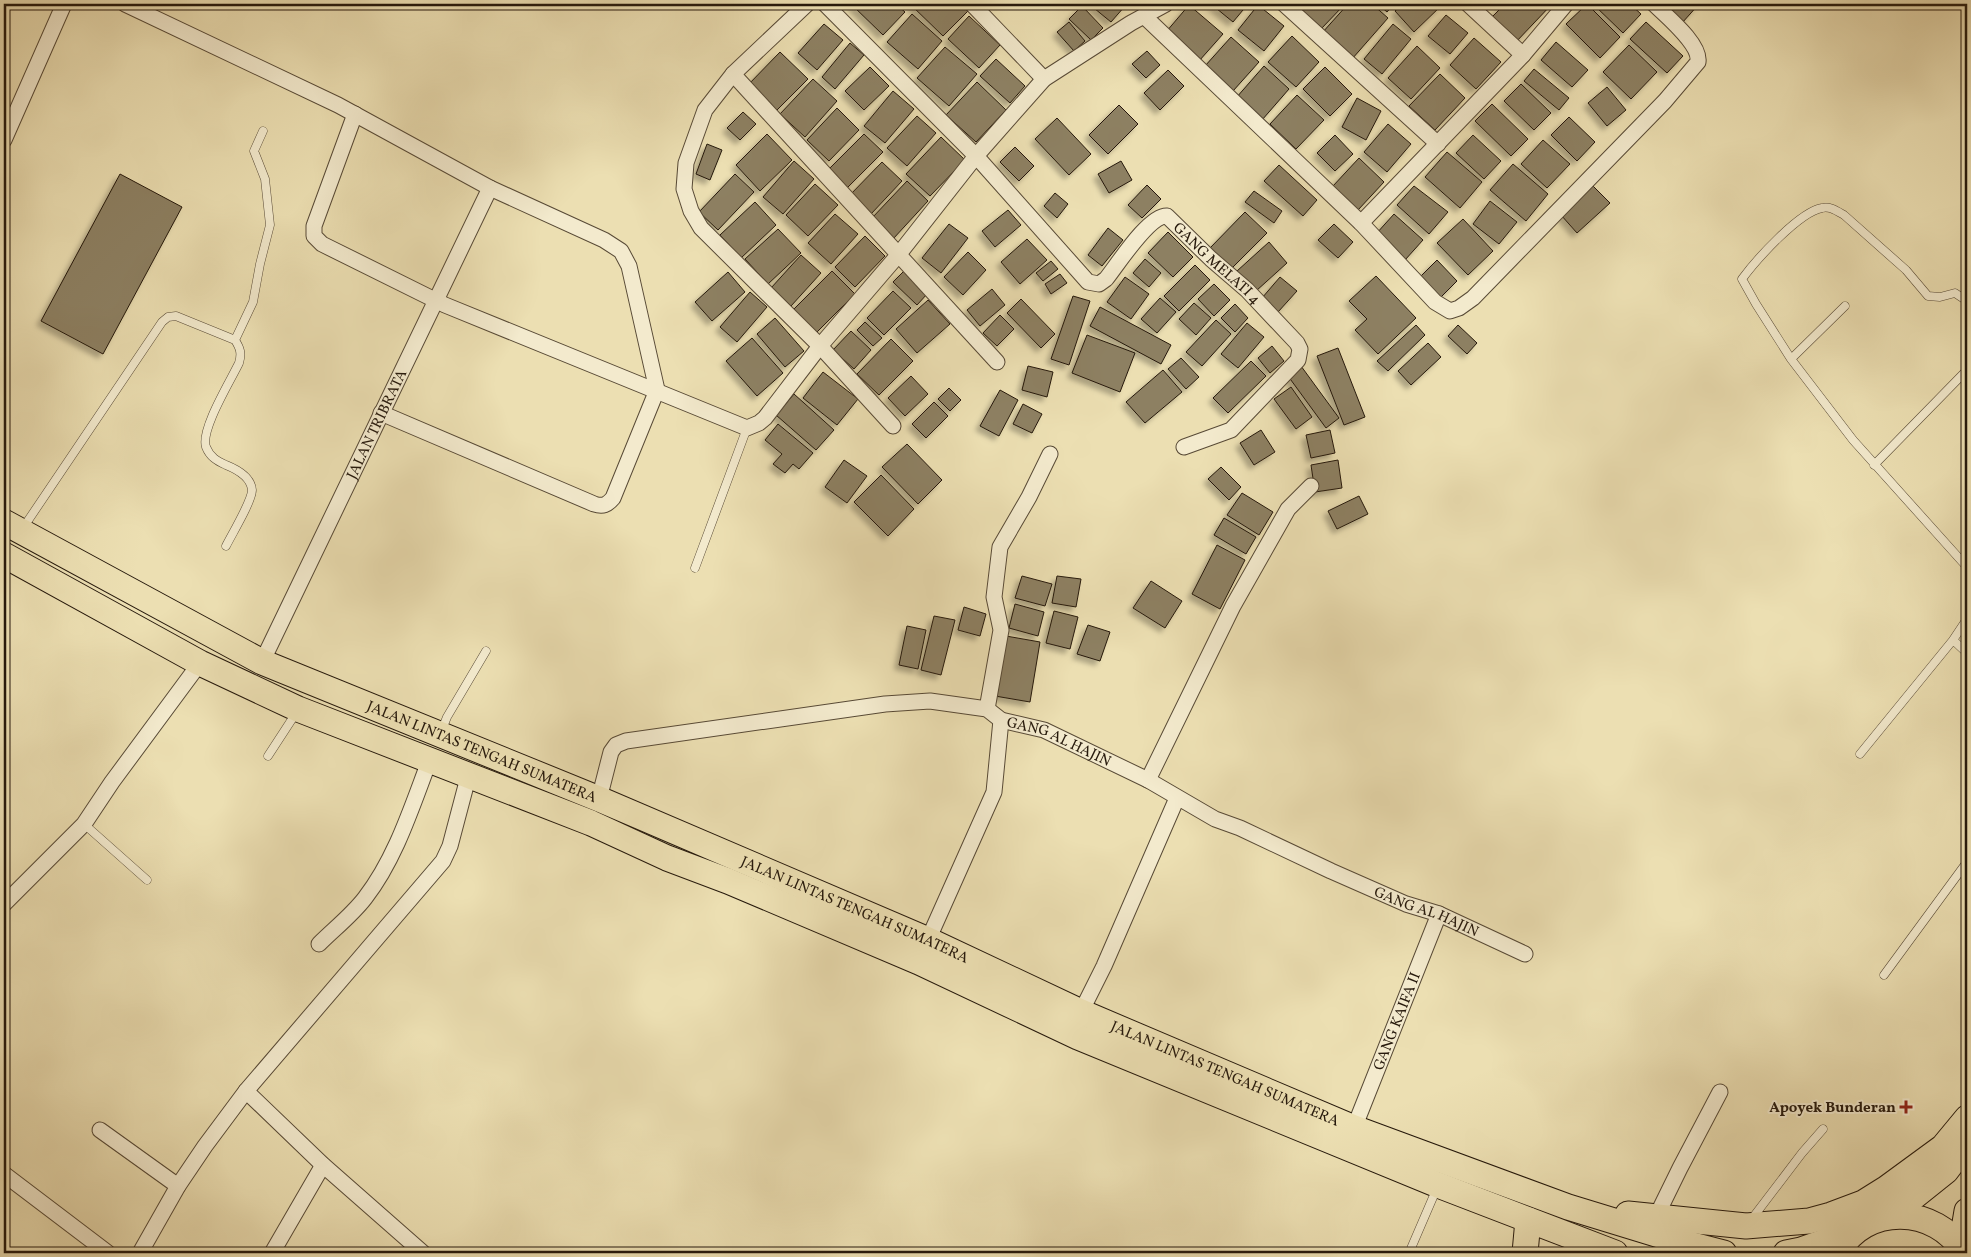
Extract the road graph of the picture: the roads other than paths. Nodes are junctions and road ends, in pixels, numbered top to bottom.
1 (64, 4) edge
2 (124, 4) edge
3 (808, 4) edge
4 (825, 4) edge
5 (972, 4) edge
6 (1166, 4) edge
7 (1284, 4) edge
8 (1468, 4) edge
9 (1566, 4) edge
10 (1654, 4) edge
11 (1144, 16) junction
12 (1523, 55) junction
13 (733, 74) junction
14 (1044, 79) junction
15 (355, 114) junction
16 (263, 131) dead end
17 (4, 140) edge
18 (1438, 144) junction
19 (976, 156) junction
20 (490, 188) junction
21 (1361, 223) junction
22 (899, 254) junction
23 (435, 300) junction
24 (1967, 301) edge
25 (1845, 306) dead end
26 (234, 340) junction
27 (820, 346) junction
28 (1791, 359) junction
29 (997, 362) dead end
30 (1967, 370) edge
31 (657, 390) junction
32 (381, 413) junction
33 (893, 426) dead end
34 (746, 428) junction
35 (1184, 447) dead end
36 (1050, 454) dead end
37 (1874, 465) junction
38 (1311, 486) dead end
39 (12, 527) edge
40 (226, 546) dead end
41 (4, 555) edge
42 (1967, 567) edge
43 (695, 568) dead end
44 (1967, 619) edge
45 (1953, 640) junction
46 (486, 651) dead end
47 (1967, 653) edge
48 (262, 662) junction
49 (200, 663) junction
50 (298, 709) junction
51 (987, 709) junction
52 (1001, 720) junction
53 (440, 736) junction
54 (1860, 754) dead end
55 (268, 756) dead end
56 (430, 759) junction
57 (469, 774) junction
58 (1148, 780) junction
59 (1177, 798) junction
60 (599, 799) junction
61 (84, 824) junction
62 (1967, 862) edge
63 (732, 870) junction
64 (146, 880) dead end
65 (4, 904) edge
66 (1439, 914) junction
67 (928, 940) junction
68 (319, 944) dead end
69 (1525, 954) dead end
70 (1884, 975) dead end
71 (1081, 1012) junction
72 (246, 1091) junction
73 (1720, 1092) dead end
74 (1967, 1118) edge
75 (1354, 1128) junction
76 (100, 1130) dead end
77 (1823, 1130) dead end
78 (1967, 1143) edge
79 (323, 1165) junction
80 (4, 1174) edge
81 (1438, 1185) junction
82 (178, 1186) junction
83 (1568, 1207) junction
84 (1967, 1211) edge
85 (1656, 1217) junction
86 (1528, 1220) junction
87 (1866, 1225) junction
88 (1746, 1226) junction
89 (407, 1248) edge
90 (108, 1253) edge
91 (140, 1253) edge
92 (272, 1253) edge
93 (423, 1253) edge
94 (1409, 1253) edge
95 (1525, 1253) edge
96 (1615, 1253) edge
97 (1724, 1253) edge
98 (1786, 1253) edge
99 (1838, 1253) edge
100 (1966, 1253) edge

1 - 17 street
2 - 15 street
3 - 13 street
4 - 19 street
5 - 14 street
6 - 11 street
7 - 18 street
8 - 12 street
9 - 12 street
10 - 21 street
11 - 14 street
11 - 21 street
12 - 18 street
13 - 22 street
13 - 27 street
14 - 19 street
15 - 20 street
15 - 23 street
16 - 26 lane
18 - 21 street
19 - 22 street
19 - 35 street, GANG MELATI 4
20 - 23 street, JALAN TRIBRATA
20 - 31 street
22 - 27 street
22 - 29 street
23 - 31 street
23 - 32 street, JALAN TRIBRATA
24 - 28 lane
25 - 28 lane
26 - 39 lane
26 - 40 lane
27 - 33 street
27 - 34 street
28 - 37 lane
30 - 37 lane
31 - 32 street
31 - 34 street
32 - 48 street, JALAN TRIBRATA
34 - 43 lane
36 - 51 street
37 - 42 lane
38 - 58 street
39 - 48 highway, JALAN LINTAS TENGAH SUMATERA
41 - 49 highway, JALAN LINTAS TENGAH SUMATERA
44 - 45 lane
45 - 47 lane
45 - 54 lane
46 - 53 lane
48 - 53 highway, JALAN LINTAS TENGAH SUMATERA
49 - 50 highway, JALAN LINTAS TENGAH SUMATERA
49 - 61 street
50 - 55 lane
50 - 56 highway, JALAN LINTAS TENGAH SUMATERA
51 - 52 street, GANG AL HAJIN
51 - 60 street
52 - 58 street, GANG AL HAJIN
52 - 67 street
53 - 60 highway, JALAN LINTAS TENGAH SUMATERA
56 - 57 highway, JALAN LINTAS TENGAH SUMATERA
56 - 68 street
57 - 63 highway, JALAN LINTAS TENGAH SUMATERA
57 - 72 street
58 - 59 street, GANG AL HAJIN
59 - 66 street, GANG AL HAJIN
59 - 71 street
60 - 63 highway, JALAN LINTAS TENGAH SUMATERA
61 - 64 lane
61 - 65 street
62 - 70 lane
63 - 67 highway, JALAN LINTAS TENGAH SUMATERA
63 - 81 highway, JALAN LINTAS TENGAH SUMATERA
66 - 69 street, GANG AL HAJIN
66 - 75 street, GANG KAIFA II
67 - 71 highway, JALAN LINTAS TENGAH SUMATERA
71 - 75 highway, JALAN LINTAS TENGAH SUMATERA
72 - 79 street
72 - 82 street
73 - 85 street
74 - 88 highway
75 - 83 highway, JALAN LINTAS TENGAH SUMATERA
76 - 82 street
77 - 88 lane
78 - 87 highway
79 - 89 street
79 - 92 street
80 - 90 street
81 - 86 highway, JALAN LINTAS TENGAH SUMATERA
81 - 94 lane
82 - 91 street
83 - 85 highway
83 - 97 highway, JALAN LINTAS TENGAH SUMATERA
84 - 100 highway
85 - 88 highway
86 - 95 highway
86 - 96 highway, JALAN LINTAS TENGAH SUMATERA
87 - 98 highway
87 - 99 highway
87 - 100 highway
89 - 93 street

